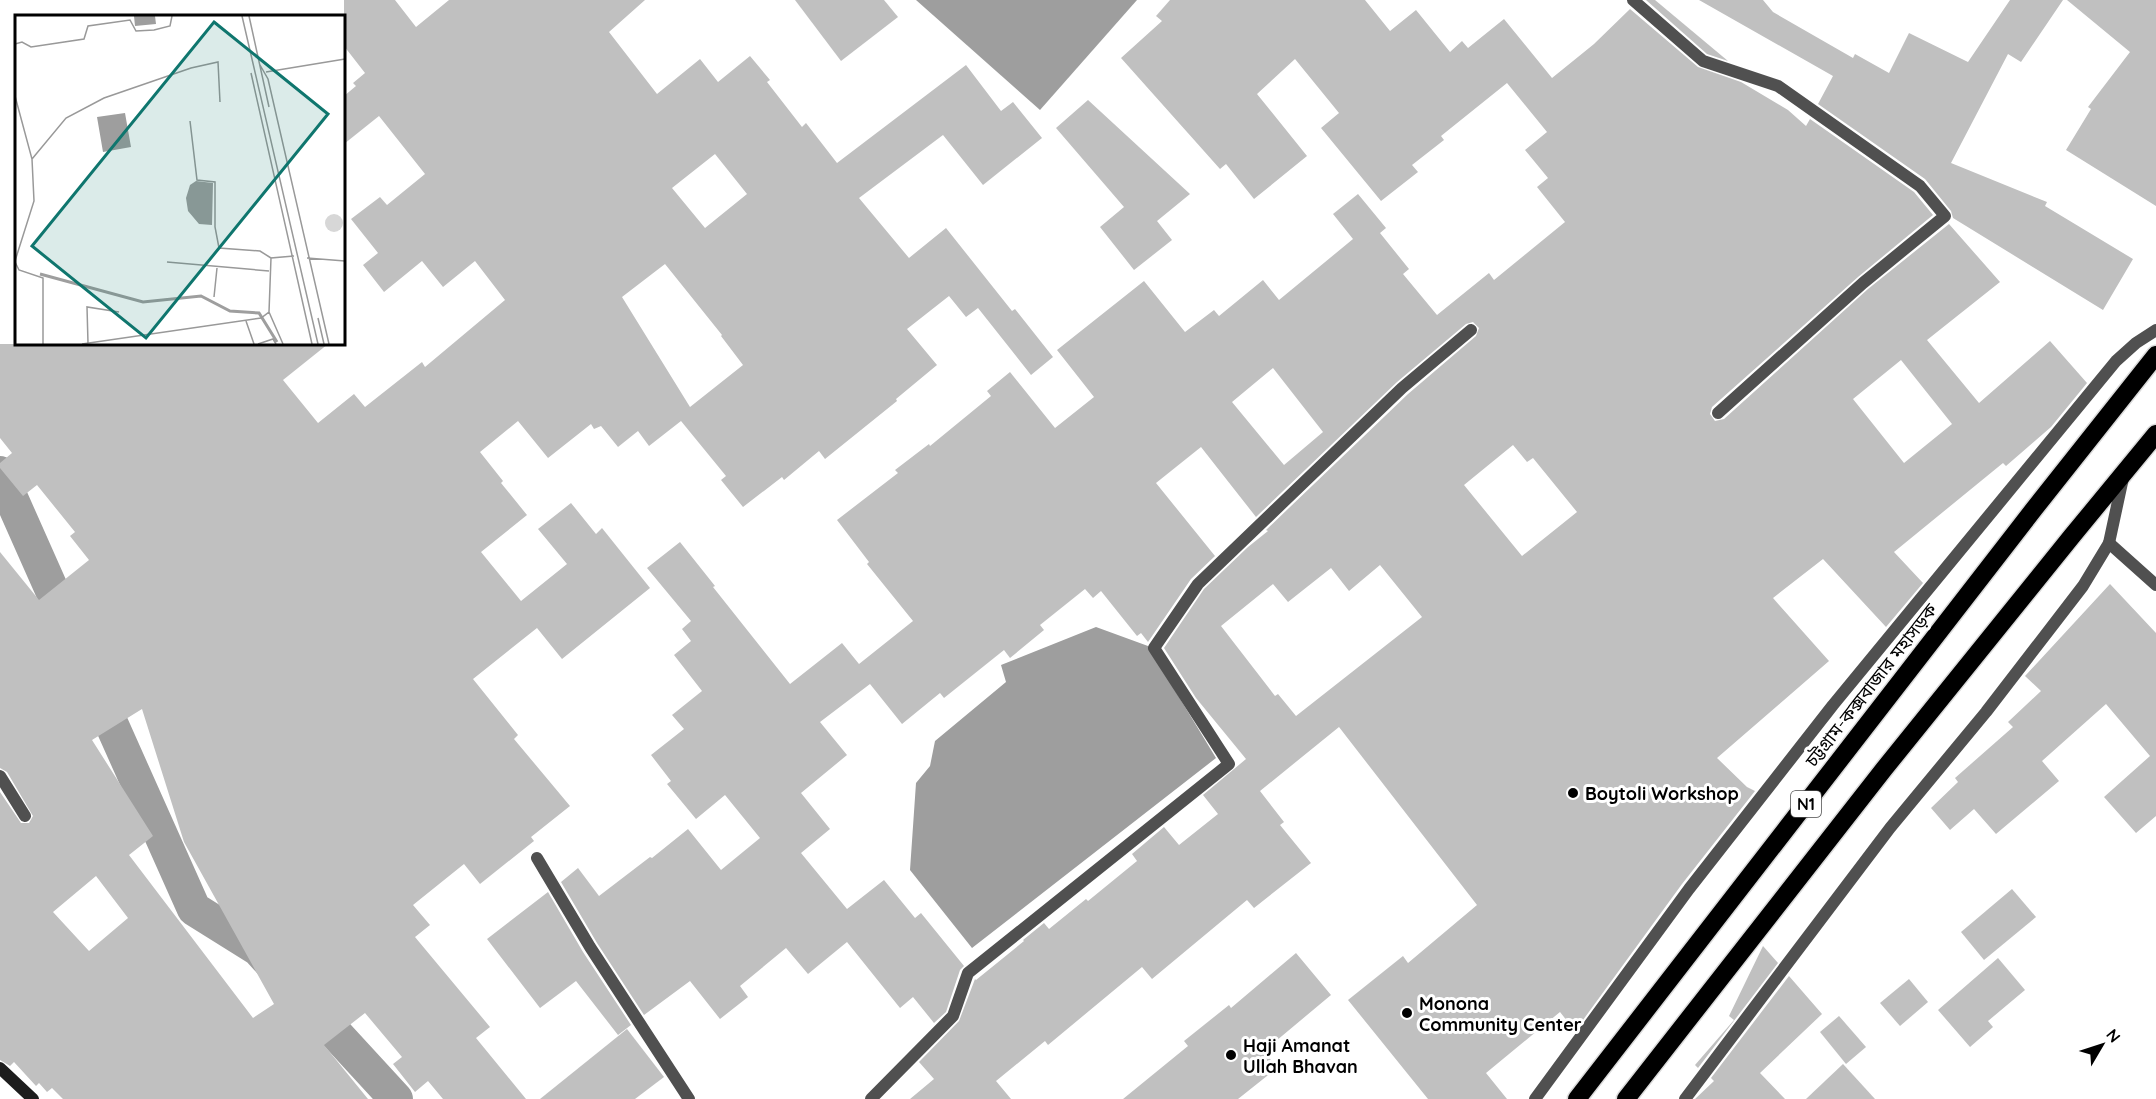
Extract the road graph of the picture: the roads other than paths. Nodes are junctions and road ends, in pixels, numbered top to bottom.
1 (1633, 0) edge
2 (1471, 330) dead end
3 (2156, 330) edge
4 (2156, 354) edge
5 (1718, 413) dead end
6 (2156, 434) edge
7 (2124, 473) junction
8 (2109, 543) junction
9 (2156, 585) edge
10 (0, 776) edge
11 (25, 816) dead end
12 (537, 858) dead end
13 (0, 1068) edge
14 (33, 1099) edge
15 (689, 1099) edge
16 (871, 1099) edge
17 (1535, 1099) edge
18 (1576, 1099) edge
19 (1626, 1099) edge
20 (1685, 1099) edge

1 - 5 street
2 - 16 street
3 - 17 street
4 - 18 highway, চট্টগ্রাম-কক্সবাজার মহাসড়ক / N1
6 - 7 highway, N1
7 - 8 street
7 - 19 highway, N1
8 - 9 street
8 - 20 street
10 - 11 street
12 - 15 street
13 - 14 street

